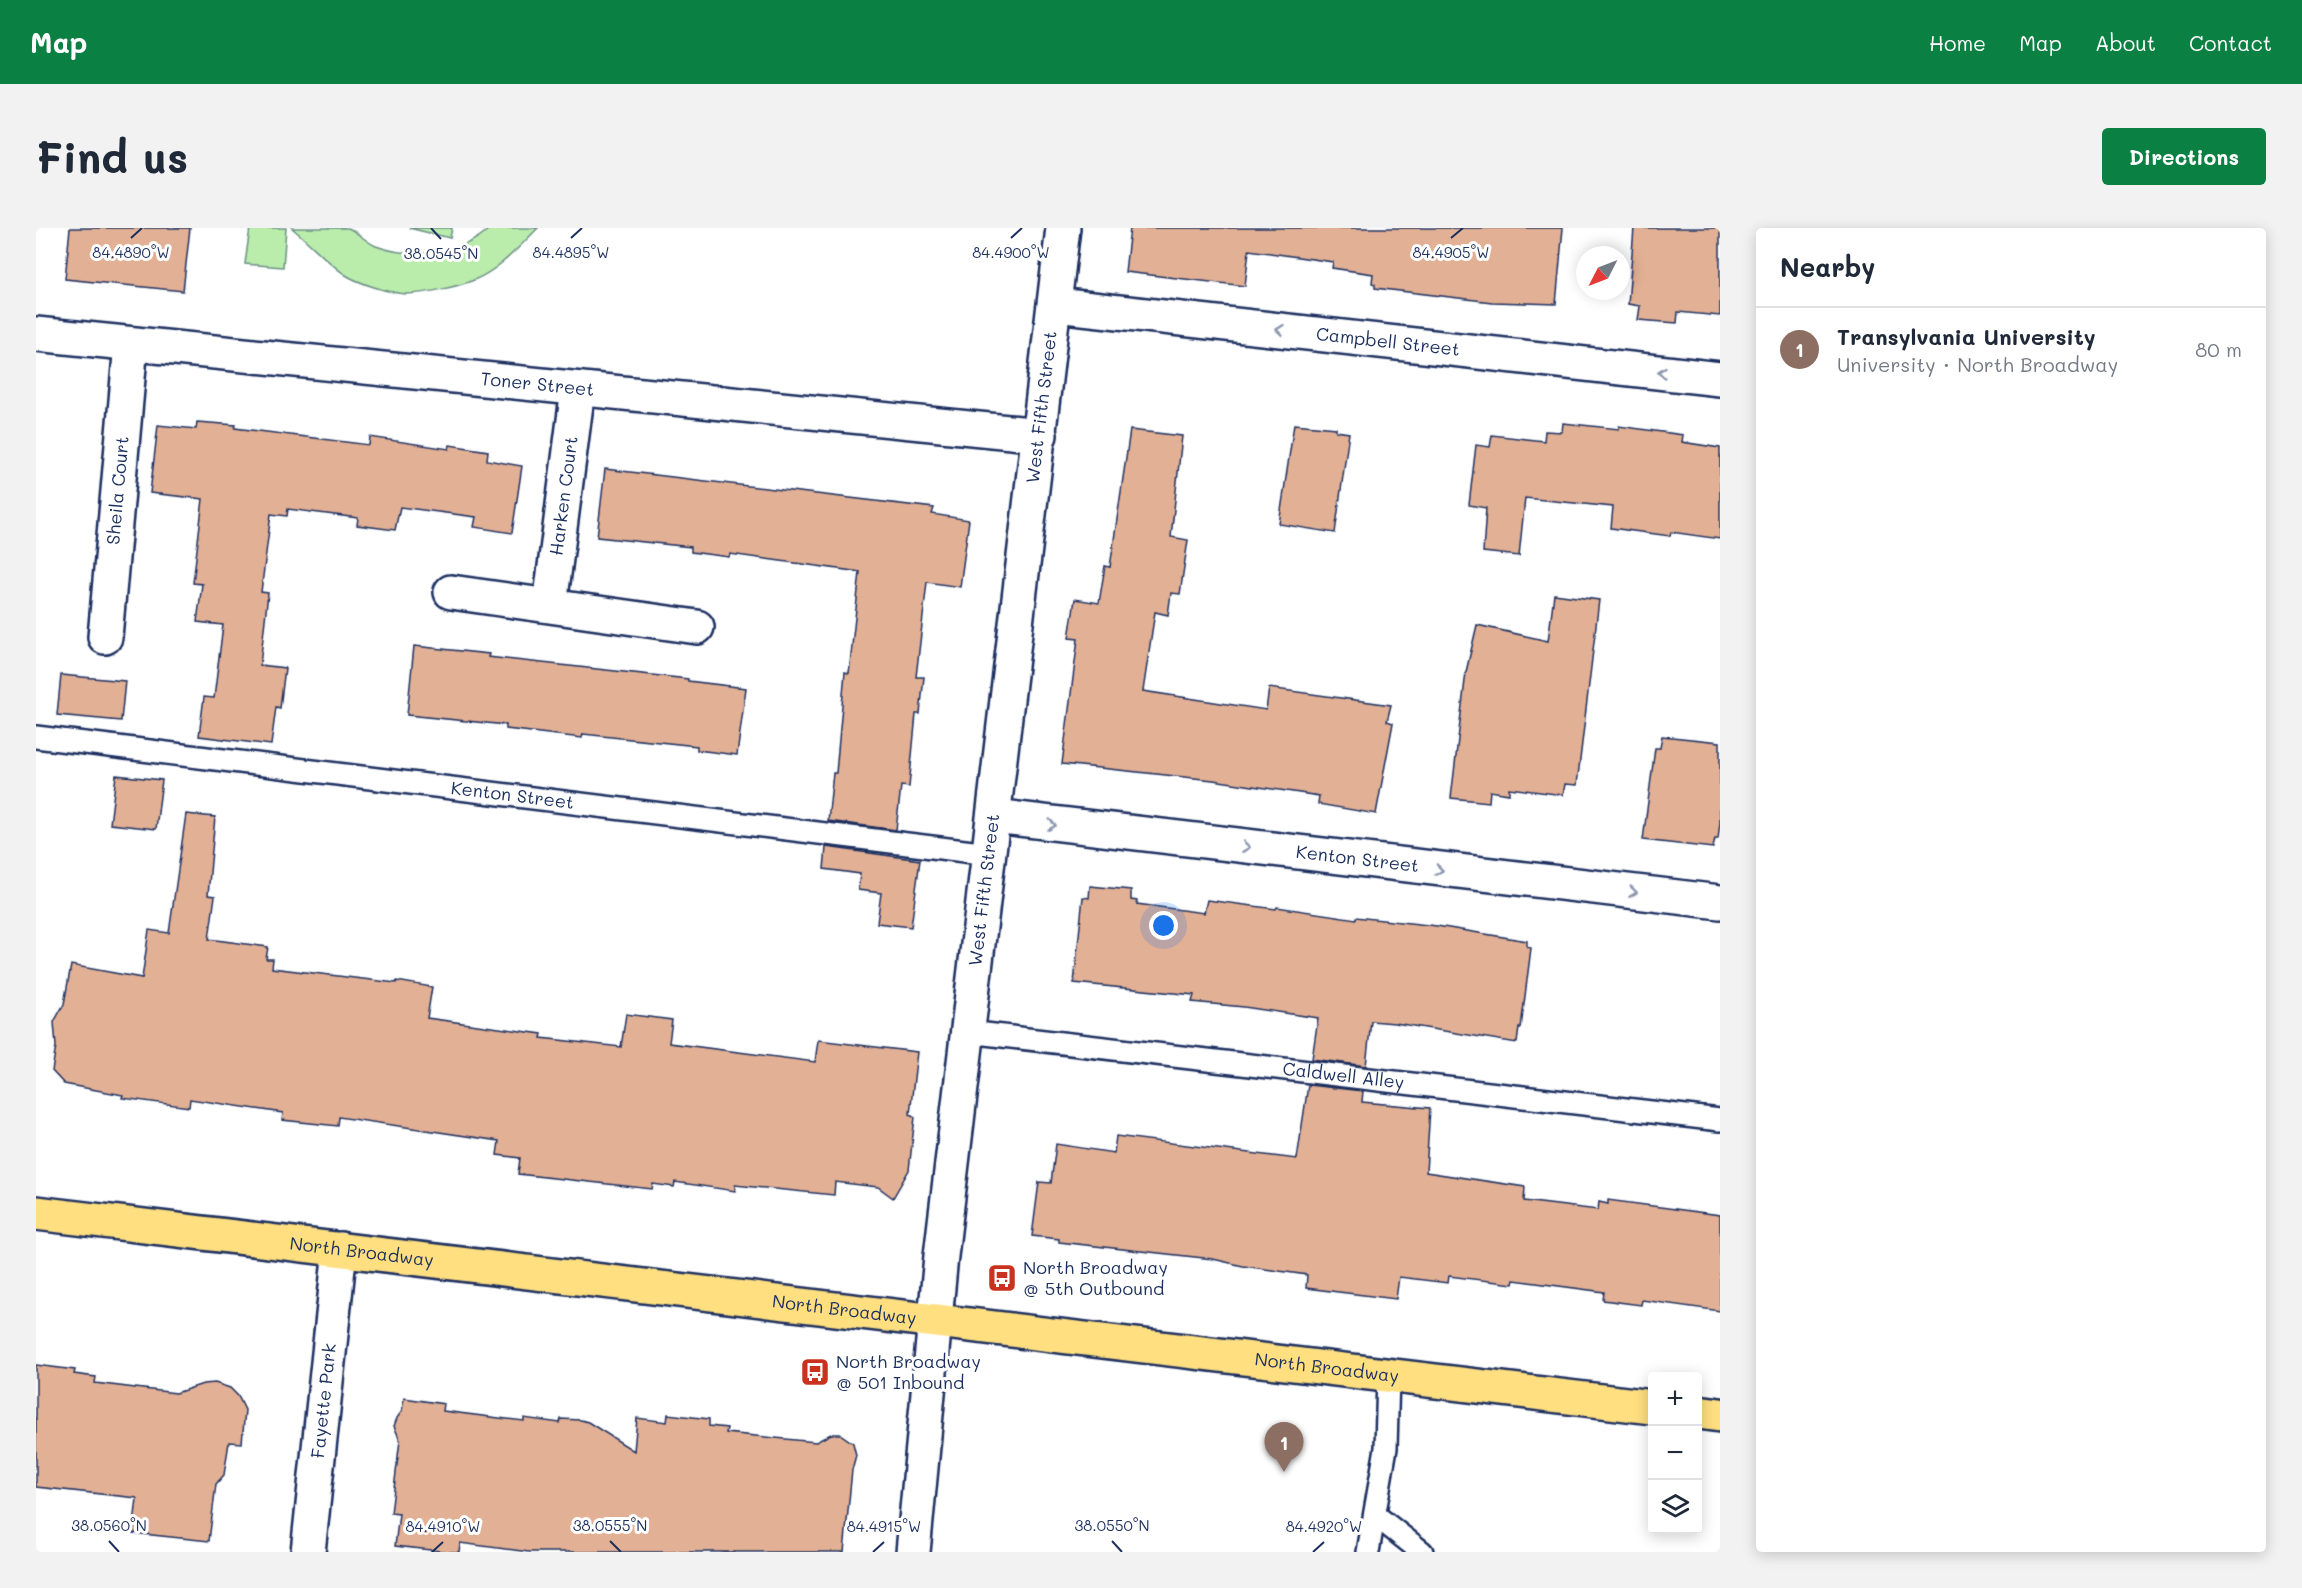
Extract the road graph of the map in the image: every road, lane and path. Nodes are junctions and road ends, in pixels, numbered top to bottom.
1 (1064, 228) edge
2 (1056, 305) junction
3 (36, 334) edge
4 (131, 344) junction
5 (1720, 379) edge
6 (578, 389) junction
7 (1040, 435) junction
8 (451, 592) dead end
9 (550, 605) junction
10 (697, 627) dead end
11 (105, 637) dead end
12 (36, 736) edge
13 (994, 816) junction
14 (989, 854) junction
15 (1720, 902) edge
16 (968, 1032) junction
17 (1720, 1120) edge
18 (36, 1213) edge
19 (340, 1249) junction
20 (934, 1320) junction
21 (1388, 1375) junction
22 (1648, 1406) edge
23 (1702, 1413) edge
24 (1720, 1415) edge
25 (1375, 1515) junction
26 (308, 1552) edge
27 (913, 1552) edge
28 (1368, 1552) edge
29 (1422, 1552) edge

1 - 2 street, West Fifth Street
5 -> 2 street, Campbell Street
2 - 7 street, West Fifth Street
3 - 4 street, Toner Street
4 - 6 street, Toner Street
4 - 11 street, Sheila Court
6 - 7 street, Toner Street
6 - 9 street, Harken Court
7 - 13 street, West Fifth Street
8 - 9 street
9 - 10 street
12 - 14 lane, Kenton Street
13 - 14 street, West Fifth Street
13 -> 15 street, Kenton Street
14 - 16 street, West Fifth Street
16 - 17 lane, Caldwell Alley
16 - 20 street, West Fifth Street
18 - 19 main road, North Broadway
19 - 20 main road, North Broadway
19 - 26 street, Fayette Park
20 - 21 main road, North Broadway
20 - 27 street, West Fifth Street
21 - 22 main road, North Broadway
21 - 25 lane
23 - 24 main road
25 - 28 lane
25 - 29 lane

